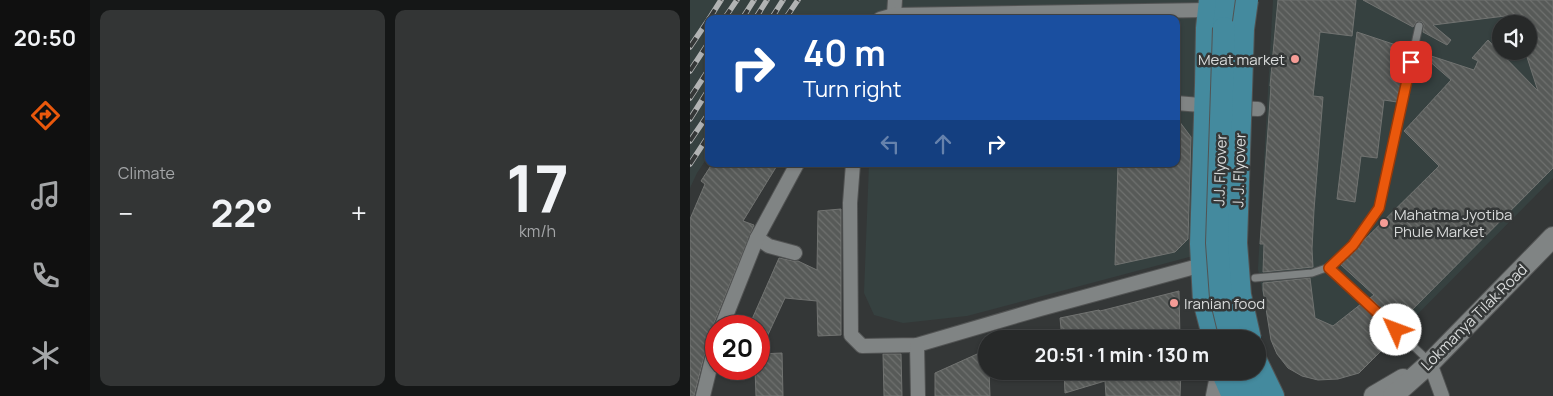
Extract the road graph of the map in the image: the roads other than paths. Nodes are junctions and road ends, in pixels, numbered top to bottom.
1 (895, 0) edge
2 (1246, 0) edge
3 (1215, 3) edge
4 (894, 15) joint
5 (1419, 26) dead end
6 (1180, 103) edge
7 (1205, 106) junction
8 (1258, 110) dead end
9 (795, 167) edge
10 (853, 167) edge
11 (1553, 237) edge
12 (757, 238) junction
13 (794, 253) dead end
14 (1202, 265) junction
15 (1329, 268) junction
16 (1255, 278) dead end
17 (726, 315) edge
18 (1212, 330) edge
19 (1229, 330) edge
20 (1248, 330) edge
21 (917, 345) junction
22 (1430, 363) junction
23 (706, 380) edge
24 (1220, 380) edge
25 (1226, 380) edge
26 (1231, 380) edge
27 (1244, 380) edge
28 (1265, 380) edge
29 (702, 396) edge
30 (918, 396) edge
31 (1216, 396) edge
32 (1233, 396) edge
33 (1246, 396) edge
34 (1252, 396) edge
35 (1272, 396) edge
36 (1374, 396) edge
37 (1393, 396) edge
38 (1442, 396) edge

1 - 4 street
2 - 20 main road, J. J. Flyover, bridge
3 - 4 street
3 - 7 main road
3 - 19 main road, J.J. Flyover, bridge
5 - 15 lane
6 - 7 street
7 - 8 street
7 - 14 main road
9 - 12 street
10 - 21 street
11 - 22 main road, Lokmanya Tilak Road
12 - 13 street
12 - 17 street
14 - 18 main road
14 - 21 street
15 - 16 lane
15 - 22 lane
21 - 30 street
22 - 36 main road
22 - 37 main road, Lokmanya Tilak Road
22 - 38 street
23 - 29 street
24 - 31 main road
25 - 32 main road
26 - 33 main road
27 - 34 main road
28 - 35 main road

